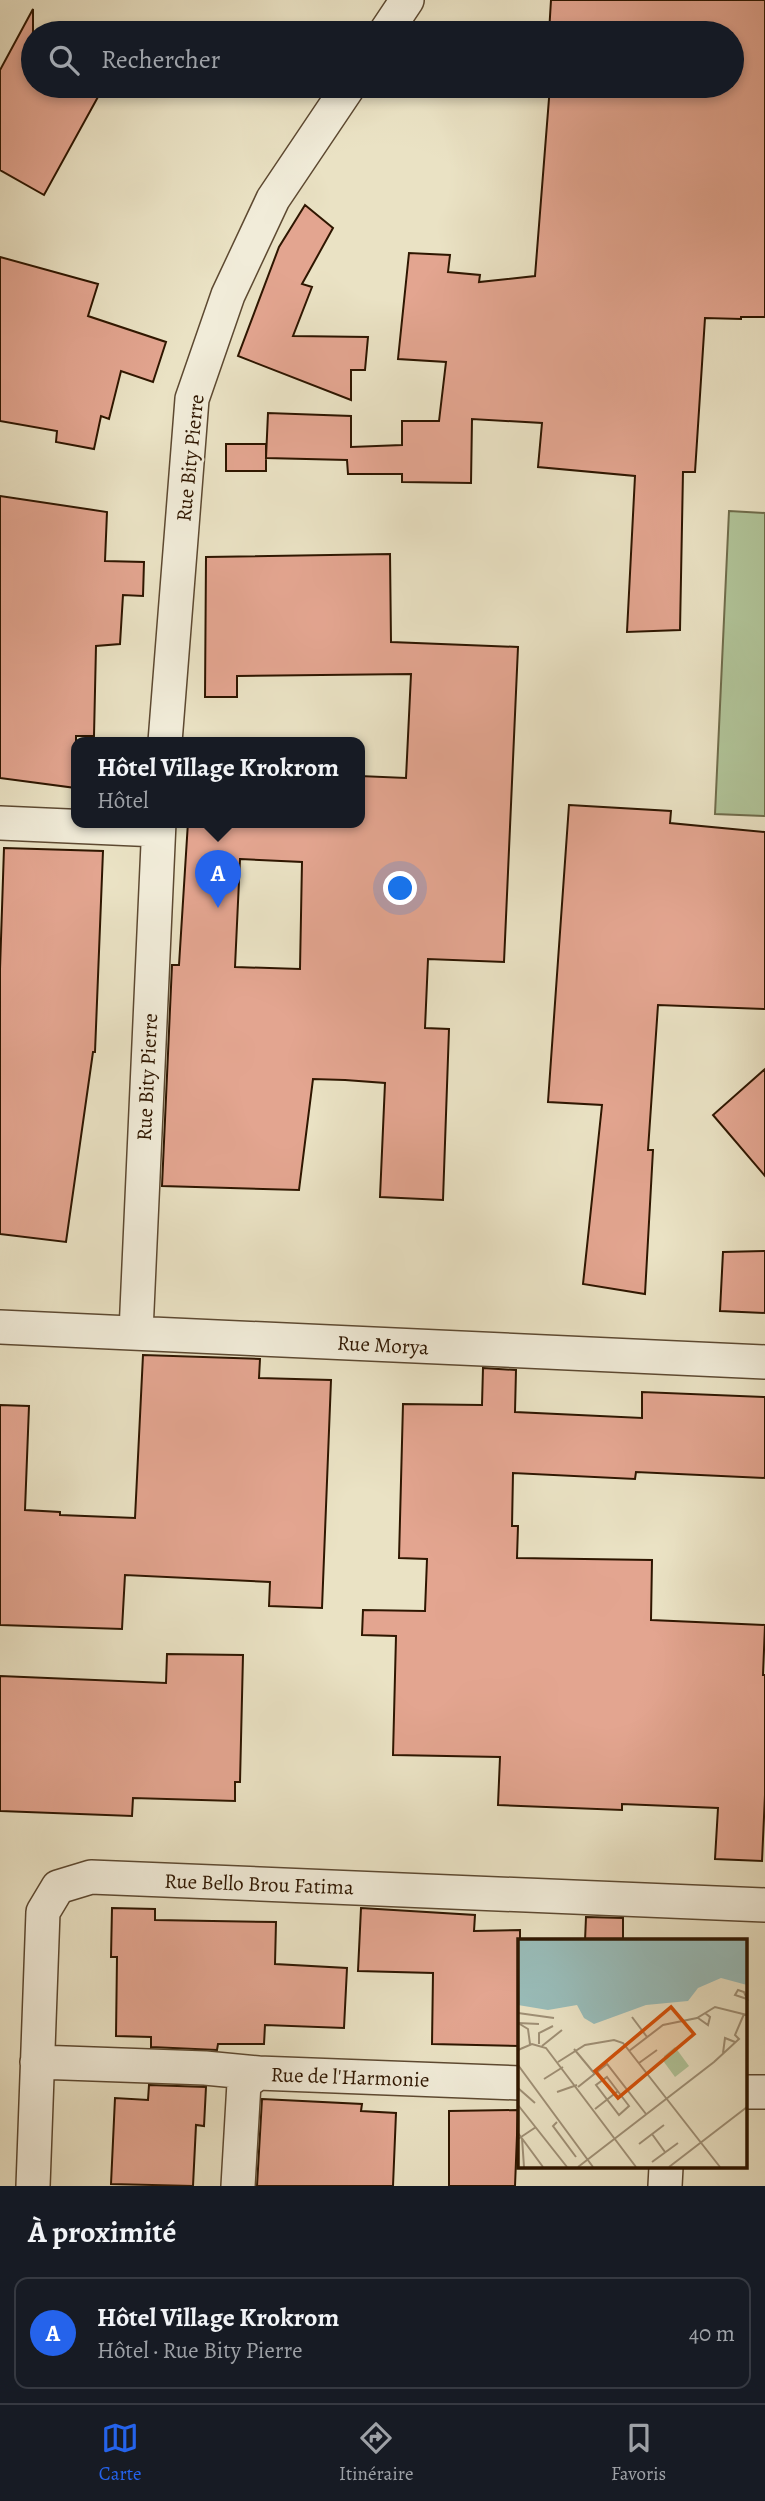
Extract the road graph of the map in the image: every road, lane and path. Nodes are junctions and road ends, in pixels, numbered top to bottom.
1 (407, 0) edge
2 (393, 21) edge
3 (341, 98) edge
4 (165, 737) edge
5 (0, 823) edge
6 (71, 824) edge
7 (159, 828) edge
8 (0, 1327) edge
9 (136, 1332) junction
10 (765, 1362) edge
11 (765, 1905) edge
12 (37, 2062) junction
13 (258, 2073) junction
14 (518, 2083) edge
15 (666, 2168) edge
16 (33, 2186) edge
17 (238, 2186) edge
18 (665, 2186) edge

1 - 2 street
3 - 4 street, Rue Bity Pierre
5 - 6 street
7 - 9 street, Rue Bity Pierre
8 - 9 street, Rue Morya
9 - 10 street, Rue Morya
11 - 12 street, Rue Bello Brou Fatima
12 - 13 street
12 - 16 street, Rue Bello Brou Fatima
13 - 14 street, Rue de l'Harmonie
13 - 17 street, Rue de l'Harmonie
15 - 18 street

